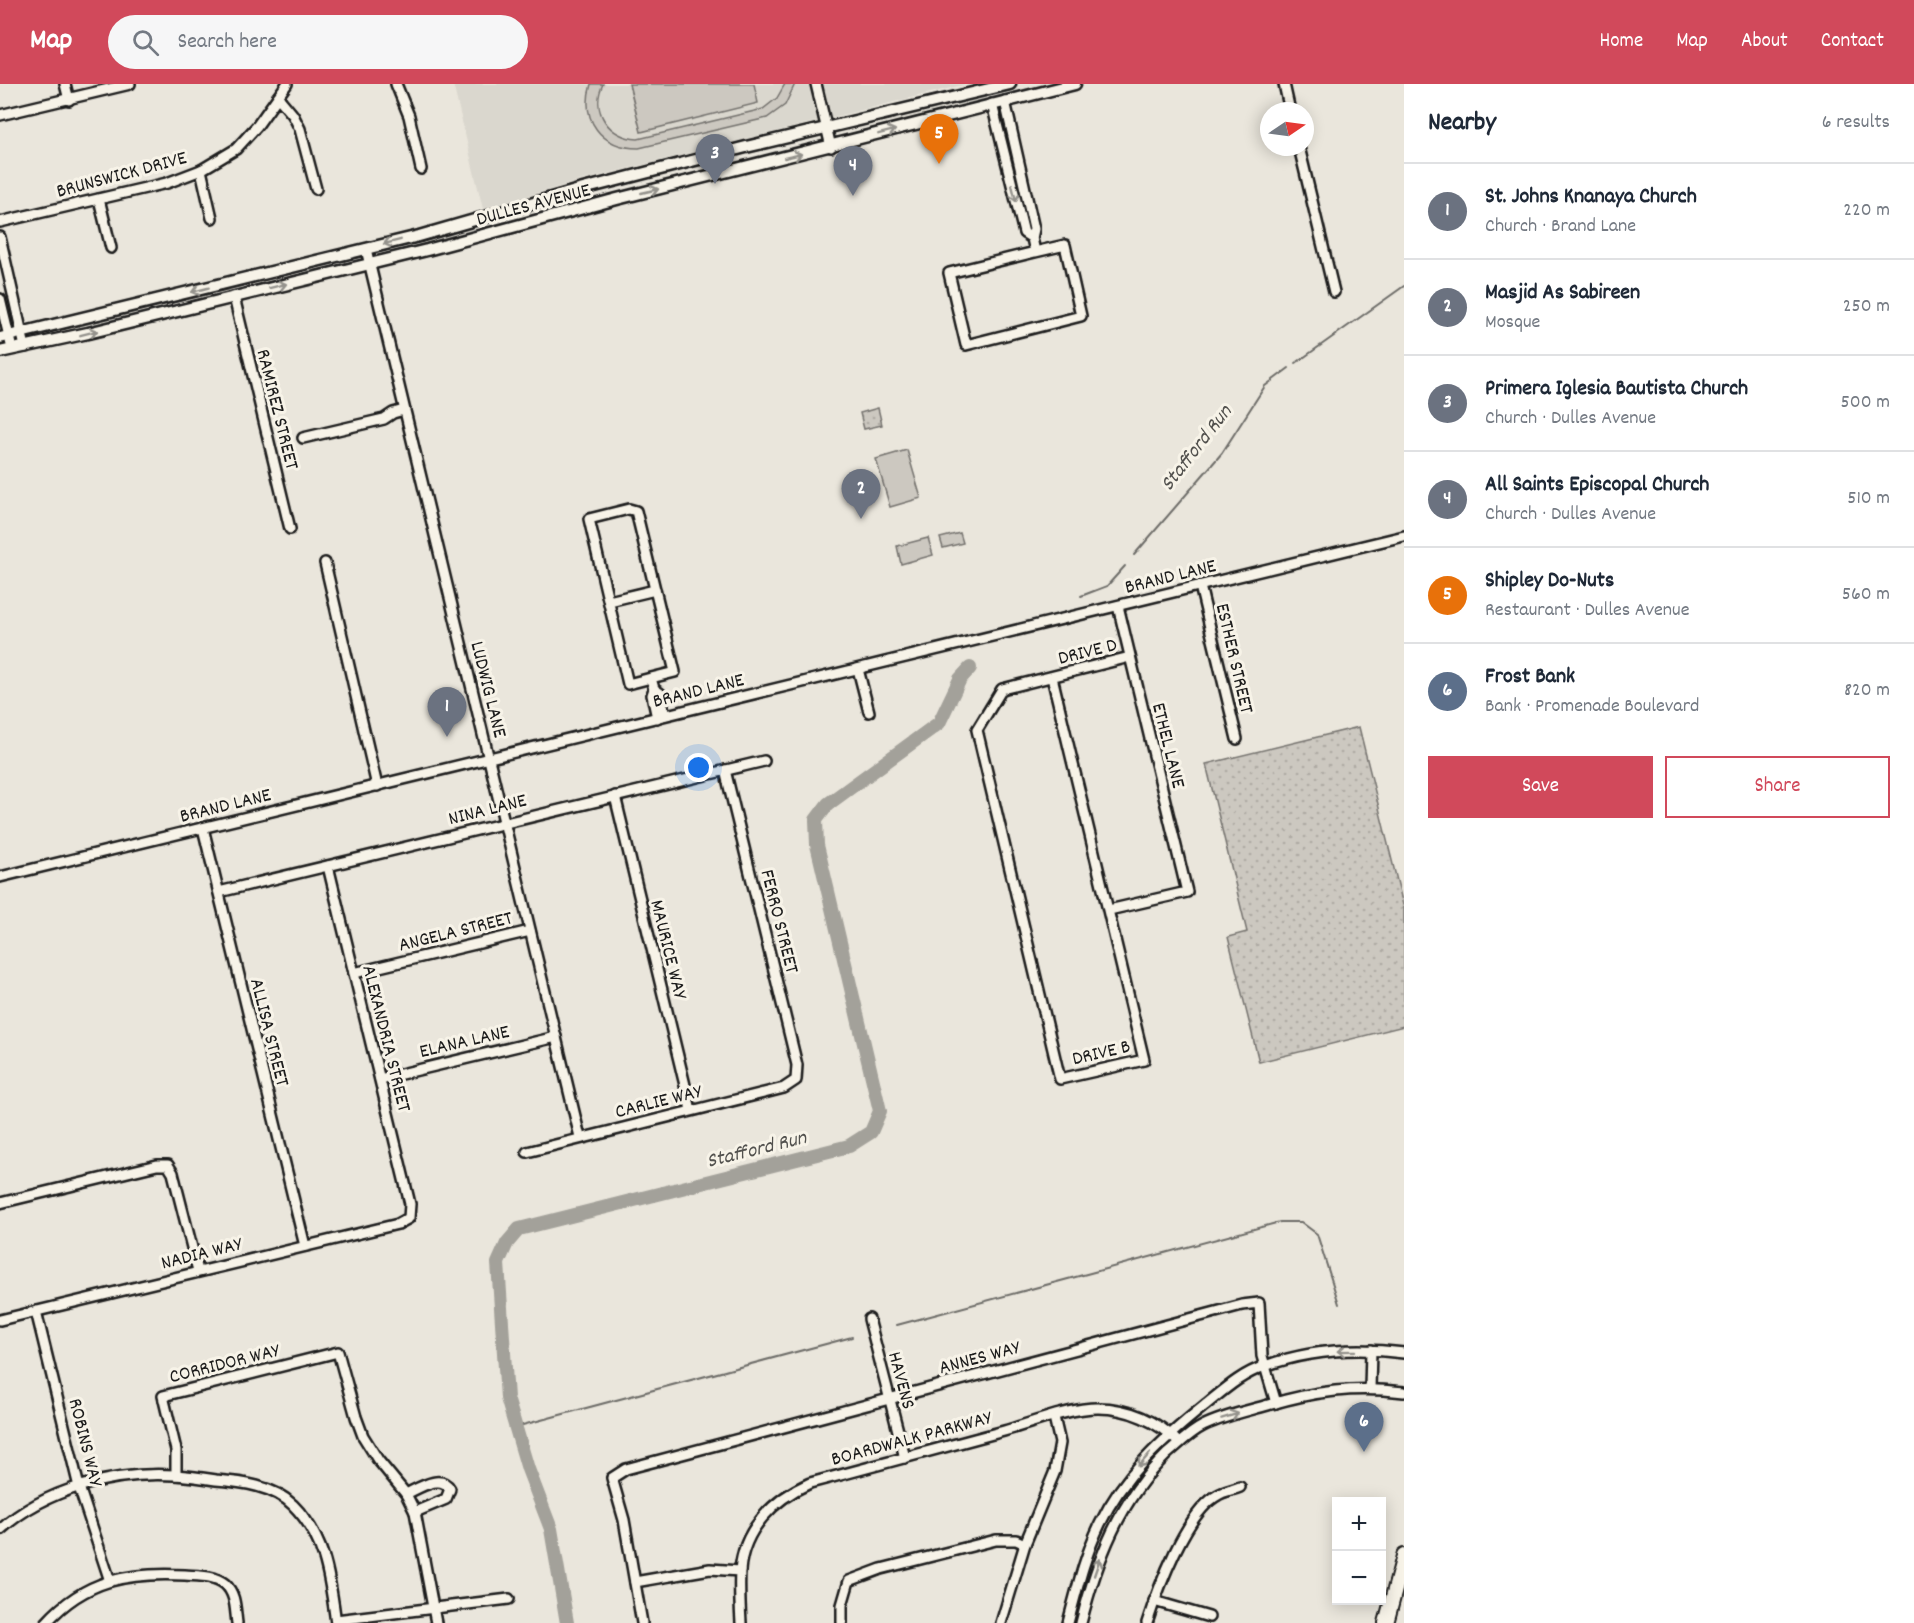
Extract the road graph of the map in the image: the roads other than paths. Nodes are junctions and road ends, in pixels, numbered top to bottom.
1 (65, 84) edge
2 (130, 84) edge
3 (287, 84) edge
4 (396, 84) edge
5 (816, 84) edge
6 (1010, 84) edge
7 (1075, 84) edge
8 (1284, 84) edge
9 (278, 98) junction
10 (69, 100) junction
11 (1005, 101) junction
12 (1288, 102) edge
13 (992, 104) junction
14 (0, 115) edge
15 (826, 128) junction
16 (831, 147) junction
17 (1301, 156) edge
18 (421, 169) dead end
19 (201, 170) junction
20 (316, 189) dead end
21 (99, 199) junction
22 (212, 218) dead end
23 (0, 222) edge
24 (0, 237) edge
25 (1032, 238) junction
26 (111, 248) dead end
27 (366, 249) junction
28 (1035, 252) junction
29 (369, 263) junction
30 (1334, 292) dead end
31 (234, 297) junction
32 (172, 298) junction
33 (0, 299) edge
34 (175, 311) junction
35 (22, 333) junction
36 (4, 337) edge
37 (25, 347) junction
38 (12, 349) junction
39 (0, 352) edge
40 (404, 410) junction
41 (303, 438) dead end
42 (290, 530) dead end
43 (1404, 536) edge
44 (326, 562) dead end
45 (1200, 586) junction
46 (655, 590) junction
47 (609, 601) junction
48 (1118, 606) junction
49 (1130, 657) junction
50 (858, 669) junction
51 (1052, 677) junction
52 (651, 678) junction
53 (869, 712) dead end
54 (661, 717) junction
55 (1237, 739) dead end
56 (489, 758) junction
57 (764, 761) dead end
58 (725, 770) junction
59 (377, 786) junction
60 (615, 796) junction
61 (504, 823) junction
62 (203, 828) junction
63 (328, 866) junction
64 (0, 877) edge
65 (219, 892) junction
66 (1109, 910) junction
67 (530, 931) junction
68 (354, 973) junction
69 (556, 1037) junction
70 (380, 1079) junction
71 (796, 1080) joint
72 (691, 1110) junction
73 (580, 1137) junction
74 (527, 1152) dead end
75 (0, 1203) edge
76 (409, 1218) joint
77 (305, 1245) junction
78 (198, 1271) junction
79 (36, 1311) junction
80 (869, 1319) dead end
81 (0, 1320) edge
82 (1371, 1350) junction
83 (1404, 1353) edge
84 (1265, 1366) junction
85 (1370, 1389) junction
86 (1404, 1392) edge
87 (890, 1398) junction
88 (1276, 1403) junction
89 (1054, 1417) junction
90 (1170, 1433) junction
91 (1179, 1443) junction
92 (905, 1458) junction
93 (176, 1475) junction
94 (79, 1487) junction
95 (1240, 1487) dead end
96 (406, 1494) junction
97 (415, 1512) junction
98 (1, 1528) edge
99 (1025, 1544) junction
100 (1404, 1556) edge
101 (740, 1571) junction
102 (110, 1581) junction
103 (635, 1582) junction
104 (509, 1599) dead end
105 (1154, 1600) junction
106 (434, 1609) junction
107 (1209, 1617) dead end
108 (336, 1621) edge
109 (46, 1623) edge
110 (237, 1623) edge
111 (436, 1623) edge
112 (642, 1623) edge
113 (741, 1623) edge
114 (842, 1623) edge
115 (1001, 1623) edge
116 (1068, 1623) edge
117 (1081, 1623) edge
118 (1147, 1623) edge
119 (1386, 1623) edge

1 - 10 street
2 - 10 street
3 - 9 street, BRUNSWICK DRIVE
4 - 18 street
5 - 15 street
6 - 15 main road, DULLES AVENUE
7 - 11 main road, DULLES AVENUE
8 - 12 street
9 - 19 street, BRUNSWICK DRIVE
9 - 20 street
10 - 14 street
11 - 13 main road, DULLES AVENUE
11 - 25 street
16 -> 13 main road, DULLES AVENUE
13 -> 25 street
15 - 16 street
15 -> 27 main road, DULLES AVENUE
29 -> 16 main road, DULLES AVENUE
17 - 30 street
19 - 21 street, BRUNSWICK DRIVE
19 - 22 street
21 - 23 street, BRUNSWICK DRIVE
21 - 26 street
24 - 35 street
25 - 28 street
27 - 29 street, LUDWIG LANE
27 -> 32 main road, DULLES AVENUE
28 - 28 street
31 -> 29 main road, DULLES AVENUE
29 - 40 street, LUDWIG LANE
31 - 34 main road, DULLES AVENUE
31 - 42 street, RAMIREZ STREET
32 - 34 main road
32 - 35 main road, DULLES AVENUE
33 - 36 street
37 -> 34 main road, DULLES AVENUE
35 - 36 main road, DULLES AVENUE
35 - 37 street
36 - 38 street
37 - 38 main road, DULLES AVENUE
38 - 39 main road, DULLES AVENUE
40 - 41 street
40 - 56 street, LUDWIG LANE
43 - 45 street, BRAND LANE
44 - 59 street
45 - 48 street, BRAND LANE
45 - 55 street, ESTHER STREET
46 - 47 street
46 - 47 street
46 - 52 street
47 - 52 street
48 - 49 street, ETHEL LANE
48 - 50 street, BRAND LANE
49 - 51 street, DRIVE D
49 - 66 street, ETHEL LANE
50 - 53 street
50 - 54 street, BRAND LANE
51 - 66 street, DRIVE B
51 - 66 street, DRIVE B
52 - 54 street
54 - 56 street, BRAND LANE
56 - 59 street, BRAND LANE
56 - 61 street, LUDWIG LANE
57 - 58 street, NINA LANE
58 - 60 street, NINA LANE
58 - 71 street, FERRO STREET
59 - 62 street, BRAND LANE
60 - 61 street, NINA LANE
60 - 72 street, MAURICE WAY
61 - 63 street, NINA LANE
61 - 67 street, LUDWIG LANE
62 - 64 street, BRAND LANE
62 - 65 street, ALLISA STREET
63 - 65 street, NINA LANE
63 - 68 street, ALEXANDRIA STREET
65 - 77 street, ALLISA STREET
67 - 68 street, ANGELA STREET
67 - 69 street, LUDWIG LANE
68 - 70 street, ALEXANDRIA STREET
69 - 70 street, ELANA LANE
69 - 73 street, LUDWIG LANE
70 - 76 street, ALEXANDRIA STREET
71 - 72 street, CARLIE WAY
72 - 73 street, CARLIE WAY
73 - 74 street, CARLIE WAY
75 - 78 street
76 - 77 street, NADIA WAY
77 - 78 street, NADIA WAY
78 - 79 street, NADIA WAY
79 - 81 street, NADIA WAY
79 - 94 street, ROBINS WAY
80 - 87 street, HAVENS
82 - 83 street
82 -> 84 street
82 - 85 street
84 - 87 street, ANNES WAY
84 - 88 street, ANNES WAY
84 - 90 street
85 - 86 street
85 - 88 street
87 - 92 street, HAVENS
87 - 103 street, ANNES WAY
91 -> 88 street
89 - 90 street, BOARDWALK PARKWAY
89 - 92 street, BOARDWALK PARKWAY
89 - 99 street
90 - 91 street, BOARDWALK PARKWAY
90 -> 116 street
117 -> 91 street
92 - 101 street, BOARDWALK PARKWAY
93 - 94 street
93 - 96 street, CORRIDOR WAY
93 - 108 street
94 - 98 street
94 - 102 street, ROBINS WAY
95 - 105 street
96 - 97 street
96 - 97 street
97 - 106 street
99 - 114 street
99 - 115 street
100 - 119 highway
101 - 103 street
101 - 113 street, BOARDWALK PARKWAY
102 - 109 street
102 - 110 street
103 - 112 street
104 - 106 street
105 - 107 street
105 - 118 street
106 - 108 street
106 - 111 street

